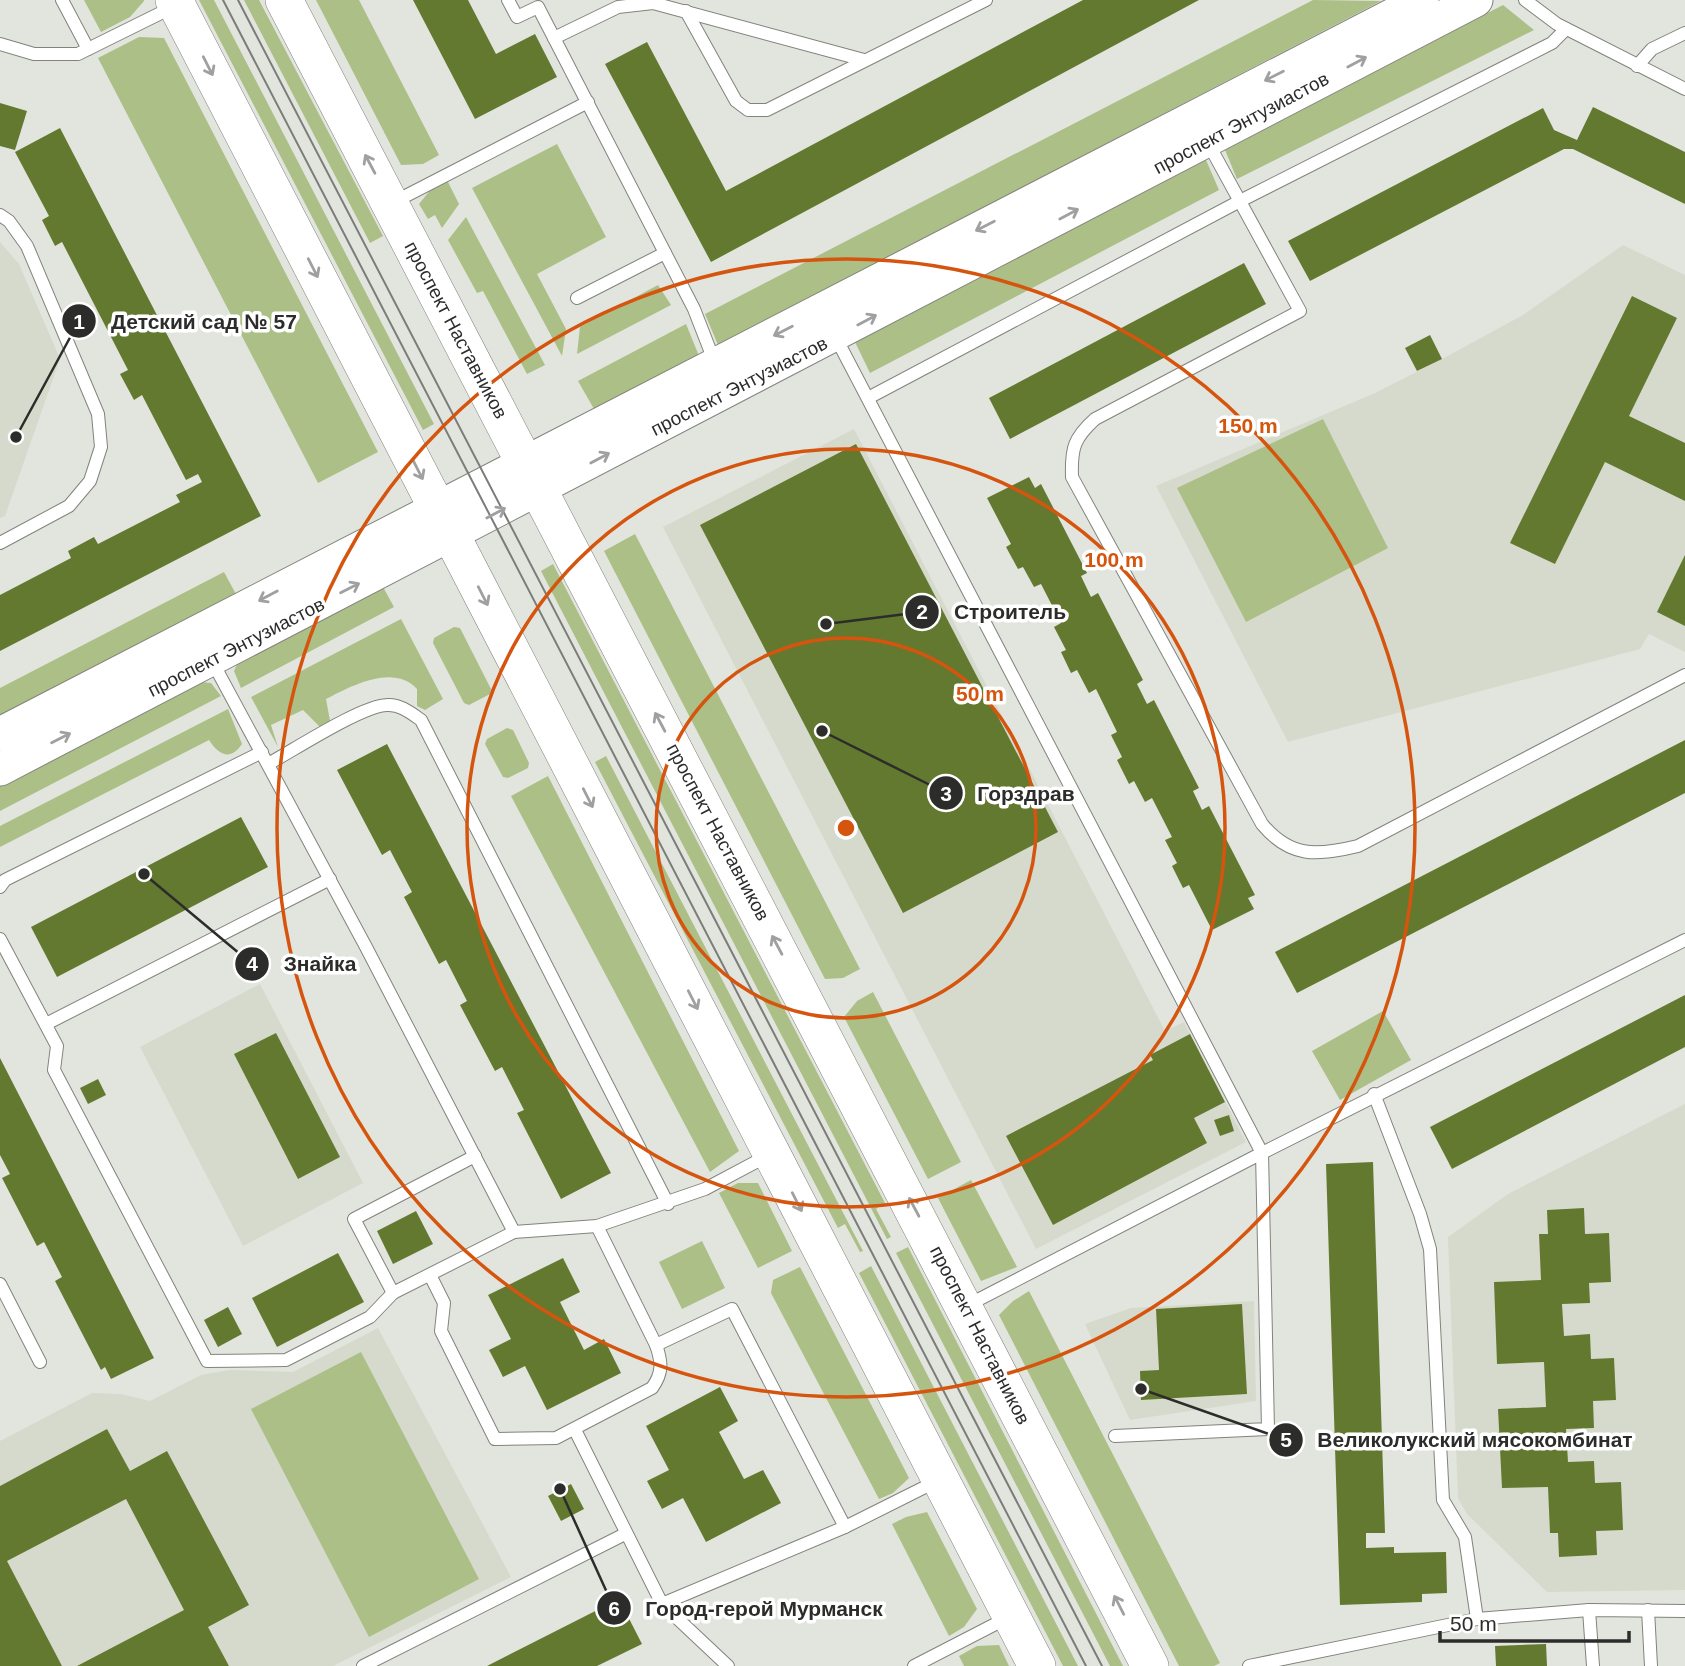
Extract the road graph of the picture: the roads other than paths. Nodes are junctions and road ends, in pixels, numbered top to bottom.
1 (62, 0) edge
2 (284, 0) edge
3 (508, 0) edge
4 (986, 0) edge
5 (1476, 0) edge
6 (1525, 0) edge
7 (175, 3) edge
8 (686, 10) junction
9 (1408, 11) edge
10 (1566, 29) junction
11 (1685, 33) edge
12 (554, 38) junction
13 (0, 44) edge
14 (88, 49) junction
15 (864, 60) junction
16 (1637, 66) junction
17 (1685, 89) edge
18 (588, 102) junction
19 (1201, 129) junction
20 (1240, 201) junction
21 (390, 204) junction
22 (0, 215) edge
23 (665, 253) junction
24 (577, 298) dead end
25 (829, 324) junction
26 (723, 378) junction
27 (868, 398) junction
28 (533, 477) junction
29 (445, 522) junction
30 (0, 543) edge
31 (205, 646) junction
32 (1685, 675) edge
33 (0, 734) edge
34 (262, 752) junction
35 (268, 764) junction
36 (0, 769) edge
37 (330, 879) junction
38 (0, 887) edge
39 (0, 939) edge
40 (1685, 940) edge
41 (46, 1024) junction
42 (1374, 1094) junction
43 (772, 1153) junction
44 (1262, 1153) junction
45 (475, 1156) junction
46 (668, 1204) junction
47 (597, 1226) junction
48 (514, 1232) junction
49 (430, 1275) junction
50 (0, 1284) edge
51 (393, 1293) junction
52 (965, 1306) junction
53 (656, 1345) junction
54 (40, 1362) dead end
55 (575, 1430) junction
56 (1115, 1436) dead end
57 (941, 1478) junction
58 (845, 1527) junction
59 (625, 1534) junction
60 (662, 1604) junction
61 (1589, 1610) junction
62 (1648, 1610) junction
63 (1685, 1611) edge
64 (1012, 1615) junction
65 (1477, 1619) junction
66 (363, 1666) edge
67 (728, 1666) edge
68 (914, 1666) edge
69 (1037, 1666) edge
70 (1150, 1666) edge
71 (1249, 1666) edge
72 (1593, 1666) edge
73 (1651, 1666) edge

1 - 14 lane
21 -> 2 main road, проспект Наставников
3 - 12 lane
4 - 15 lane
5 - 9 street, проспект Энтузиастов
6 - 10 lane
7 - 14 lane
7 -> 29 main road
8 - 12 lane
8 - 15 lane
8 - 15 lane
9 - 19 street, проспект Энтузиастов
10 - 16 lane
10 - 20 lane
11 - 16 lane
12 - 18 lane
13 - 14 lane
16 - 17 lane
18 - 21 lane
18 - 23 lane
19 - 20 lane
19 - 25 street, проспект Энтузиастов
20 - 27 lane
20 - 32 lane
21 - 28 main road, проспект Наставников
22 - 30 lane
23 - 24 lane
23 - 26 lane
25 - 26 street, проспект Энтузиастов
25 - 27 lane
26 - 28 street, проспект Энтузиастов
27 - 44 lane
28 - 29 street, проспект Энтузиастов
52 -> 28 main road, проспект Наставников
29 - 31 street, проспект Энтузиастов
29 -> 43 main road
31 - 33 street, проспект Энтузиастов
31 - 34 lane
36 -> 31 street, проспект Энтузиастов
34 - 35 lane
34 - 38 lane
35 - 37 lane
35 - 46 lane
37 - 41 lane
37 - 45 lane
39 - 41 lane
40 - 42 lane
41 - 51 lane
42 - 44 lane
42 - 65 lane
43 - 46 lane
43 -> 57 main road
44 - 52 lane
44 - 56 lane
45 - 48 lane
45 - 51 lane
46 - 47 lane
47 - 48 lane
47 - 53 lane
48 - 49 lane
49 - 51 lane
49 - 55 lane
50 - 54 lane
70 -> 52 main road, проспект Наставников
53 - 55 lane
53 - 58 lane
55 - 59 lane
57 - 58 lane
57 - 64 main road
58 - 60 lane
59 - 60 lane
59 - 66 lane
60 - 67 lane
61 - 62 lane
61 - 65 lane
61 - 72 lane
62 - 63 lane
62 - 73 lane
64 - 68 lane
64 - 69 main road
65 - 71 lane

